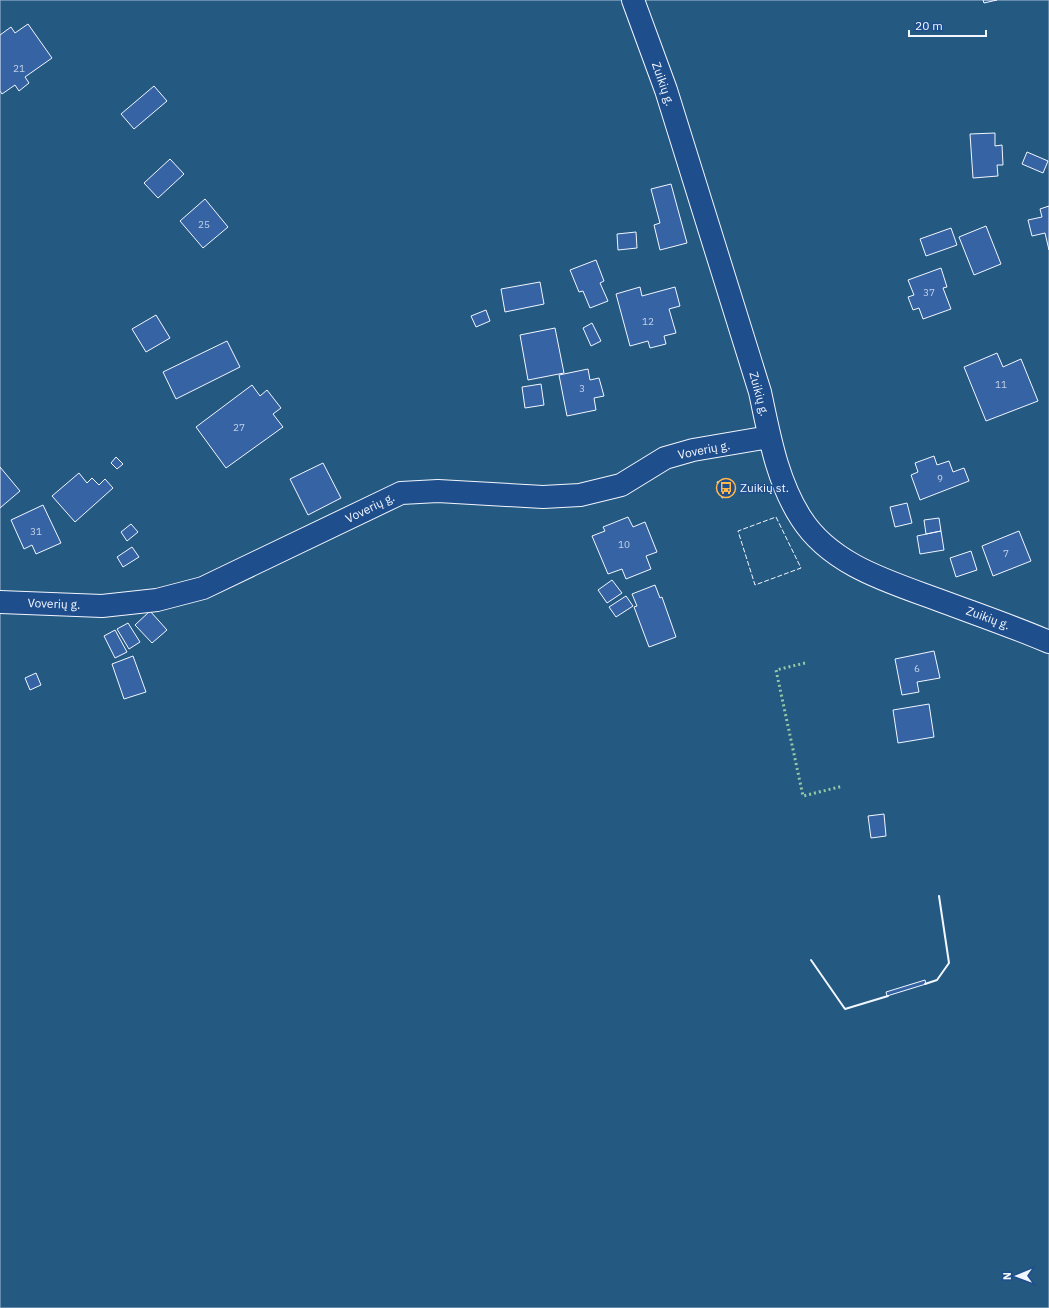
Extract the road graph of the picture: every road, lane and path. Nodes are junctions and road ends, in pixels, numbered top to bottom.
1 (633, 0) edge
2 (769, 437) junction
3 (0, 602) edge
4 (1049, 642) edge

1 - 2 street, Zuikių g.
2 - 3 street, Voverių g.
2 - 4 street, Zuikių g.

